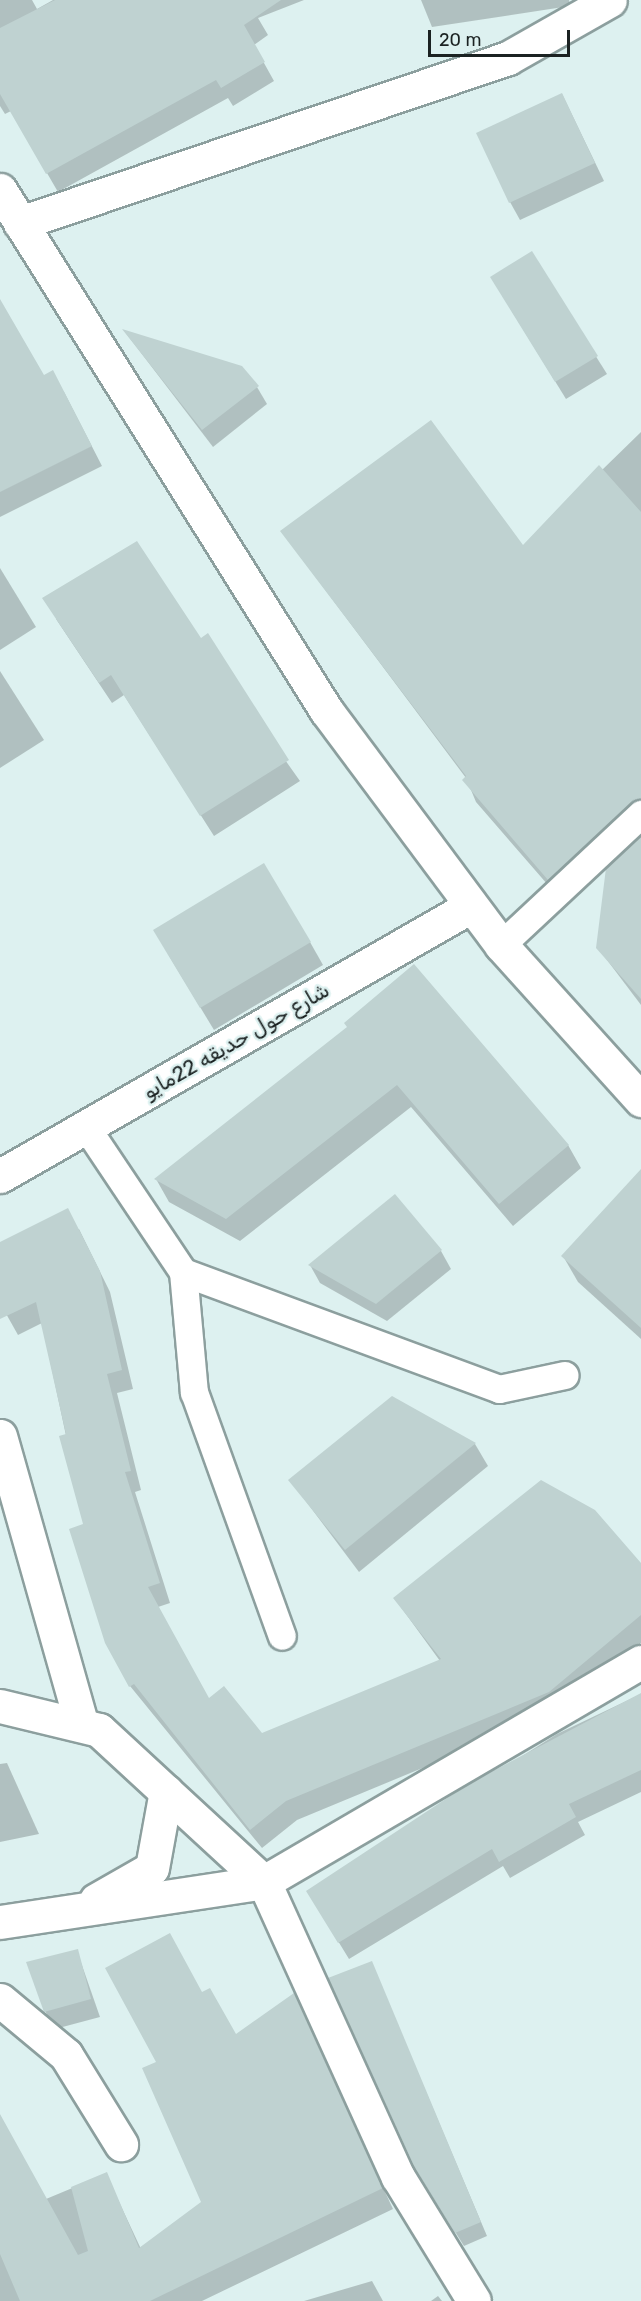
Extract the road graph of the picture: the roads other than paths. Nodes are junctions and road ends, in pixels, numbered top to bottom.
1 (610, 0) edge
2 (0, 190) edge
3 (20, 223) junction
4 (641, 814) edge
5 (471, 906) junction
6 (501, 945) junction
7 (641, 1100) edge
8 (86, 1127) junction
9 (0, 1176) edge
10 (183, 1272) junction
11 (566, 1375) dead end
12 (0, 1436) edge
13 (282, 1636) dead end
14 (641, 1662) edge
15 (0, 1706) edge
16 (82, 1725) junction
17 (166, 1791) junction
18 (264, 1882) junction
19 (79, 1910) junction
20 (0, 1922) edge
21 (0, 2000) edge
22 (121, 2144) dead end
23 (474, 2301) edge

1 - 3 street
2 - 3 street
3 - 5 street
4 - 6 lane
5 - 6 street
5 - 8 street, شارع حول حديقه 22مايو
6 - 7 street
8 - 9 street, شارع حول حديقه 22مايو
8 - 10 lane
10 - 11 lane
10 - 13 lane
12 - 16 street
14 - 18 street
15 - 16 street
16 - 17 street
17 - 18 street
17 - 19 street
18 - 19 street
18 - 23 street
19 - 20 street
21 - 22 street

